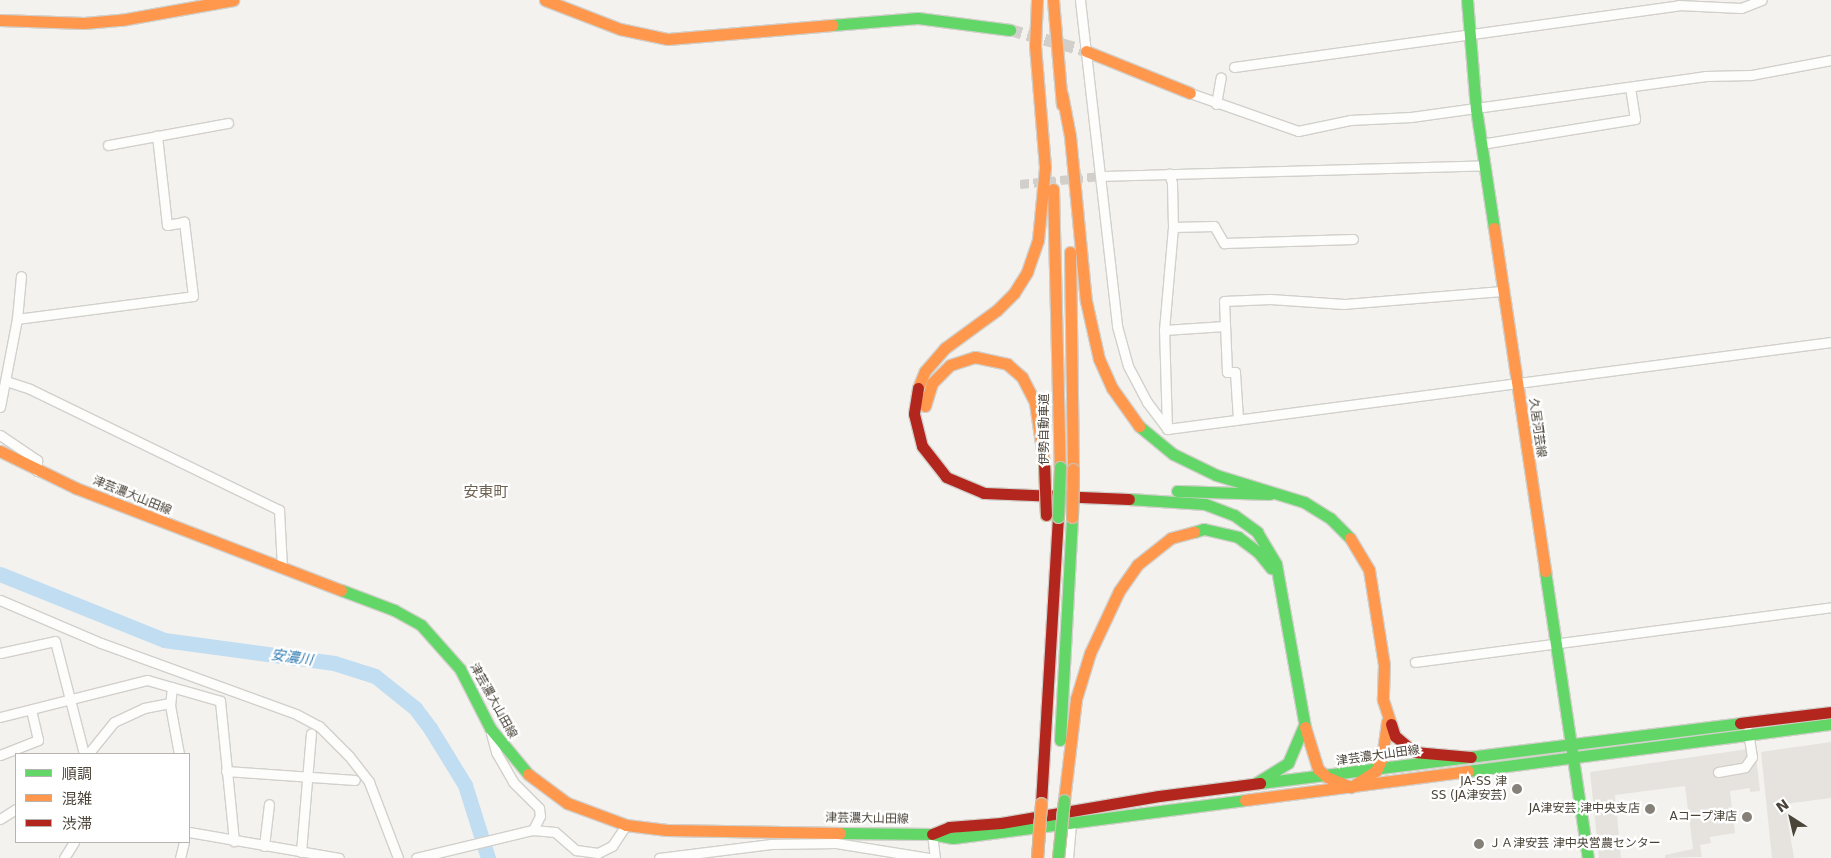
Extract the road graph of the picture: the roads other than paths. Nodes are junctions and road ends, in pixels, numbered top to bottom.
1 (227, 0) edge
2 (545, 0) edge
3 (1038, 0) edge
4 (1054, 0) edge
5 (1080, 0) edge
6 (1467, 0) edge
7 (1762, 0) edge
8 (0, 20) edge
9 (1010, 30) tunnel mouth
10 (1470, 34) junction
11 (1086, 51) junction
12 (1831, 60) edge
13 (1234, 67) dead end
14 (1222, 77) dead end
15 (1630, 88) junction
16 (1190, 93) joint
17 (1062, 94) junction
18 (1216, 104) junction
19 (1476, 109) junction
20 (228, 123) dead end
21 (157, 136) junction
22 (1481, 144) junction
23 (108, 145) dead end
24 (1484, 165) junction
25 (1169, 173) junction
26 (1101, 176) junction
27 (1173, 227) junction
28 (1353, 239) dead end
29 (21, 276) dead end
30 (1503, 291) junction
31 (17, 319) junction
32 (1225, 326) junction
33 (1164, 330) junction
34 (1831, 342) edge
35 (4, 383) edge
36 (1517, 383) junction
37 (0, 407) edge
38 (1238, 419) junction
39 (1167, 429) junction
40 (0, 435) edge
41 (0, 451) edge
42 (38, 470) junction
43 (1282, 494) junction
44 (282, 567) junction
45 (1282, 584) junction
46 (0, 600) edge
47 (1831, 607) edge
48 (1554, 644) junction
49 (0, 653) edge
50 (1415, 662) dead end
51 (1050, 664) junction
52 (172, 687) junction
53 (70, 700) junction
54 (170, 703) junction
55 (31, 710) junction
56 (1831, 712) edge
57 (0, 717) edge
58 (1387, 721) junction
59 (1304, 722) junction
60 (1831, 724) edge
61 (490, 728) junction
62 (1748, 729) junction
63 (311, 733) dead end
64 (1569, 746) junction
65 (86, 753) edge
66 (87, 753) edge
67 (179, 753) edge
68 (0, 755) edge
69 (1471, 757) junction
70 (1573, 758) junction
71 (226, 771) junction
72 (1376, 771) junction
73 (1718, 772) dead end
74 (306, 776) junction
75 (1328, 777) junction
76 (355, 780) dead end
77 (1256, 783) junction
78 (1351, 786) junction
79 (1060, 800) junction
80 (269, 804) dead end
81 (15, 810) edge
82 (0, 819) edge
83 (1071, 824) junction
84 (626, 825) junction
85 (533, 830) junction
86 (771, 831) junction
87 (190, 832) edge
88 (932, 834) junction
89 (234, 841) junction
90 (73, 843) edge
91 (184, 843) edge
92 (771, 844) junction
93 (264, 846) junction
94 (301, 852) junction
95 (588, 855) edge
96 (64, 858) edge
97 (180, 858) edge
98 (340, 858) edge
99 (398, 858) edge
100 (416, 858) edge
101 (659, 858) edge
102 (928, 858) edge
103 (935, 858) edge
104 (1037, 858) edge
105 (1052, 858) edge
106 (1058, 858) edge
107 (1068, 858) edge
108 (1588, 858) edge

1 - 8 main road
2 - 9 main road
3 - 45 main road
3 - 51 main road, 伊勢自動車道, bridge
4 - 17 main road
5 - 11 street
6 - 10 main road, 久居河芸線
7 - 10 street
10 - 13 street
10 - 19 main road, 久居河芸線
11 - 16 main road
11 - 26 street
12 - 15 street
14 - 18 street
15 - 19 street
15 - 22 street
16 - 18 street
17 - 43 main road
17 - 79 main road, bridge
18 - 19 street
19 - 22 main road, 久居河芸線
20 - 21 street
21 - 23 street
21 - 31 street
22 - 24 main road, 久居河芸線
24 - 25 street
24 - 30 main road, 久居河芸線
25 - 26 street
25 - 27 street
26 - 39 street
27 - 28 street
27 - 33 street
29 - 31 street
30 - 32 street
30 - 36 main road, 久居河芸線
31 - 35 street
32 - 33 street
32 - 38 street
33 - 39 street
34 - 36 street
35 - 37 street
35 - 44 street
36 - 38 street
36 - 48 main road, 久居河芸線
38 - 39 street
40 - 42 street
41 - 42 main road, 津芸濃大山田線
42 - 44 main road, 津芸濃大山田線
43 - 51 main road, bridge
43 - 58 main road
44 - 61 main road, 津芸濃大山田線
45 - 59 main road
45 - 79 main road
46 - 99 street
47 - 48 street
48 - 50 street
48 - 64 main road, 久居河芸線
49 - 53 street
51 - 104 main road, 伊勢自動車道, bridge
52 - 53 street
52 - 54 street
52 - 71 street
53 - 55 street
53 - 65 street
54 - 66 street
54 - 67 street
55 - 57 street
55 - 68 street
56 - 62 main road, 津芸濃大山田線
58 - 69 main road
58 - 72 main road
59 - 75 main road
59 - 77 main road
60 - 62 main road, 津芸濃大山田線
61 - 84 main road, 津芸濃大山田線
61 - 85 street
62 - 64 main road, 津芸濃大山田線
62 - 70 main road, 津芸濃大山田線
62 - 73 street
63 - 74 street
64 - 69 main road, 津芸濃大山田線
64 - 70 main road, 久居河芸線
69 - 72 main road, 津芸濃大山田線
70 - 78 main road, 津芸濃大山田線
70 - 108 main road, 久居河芸線
71 - 74 street
71 - 89 street
72 - 75 main road, 津芸濃大山田線
72 - 78 main road
74 - 76 street
74 - 94 street
75 - 77 main road, 津芸濃大山田線
75 - 78 main road
77 - 88 main road, 津芸濃大山田線
78 - 83 main road, 津芸濃大山田線
79 - 105 main road
79 - 106 main road, bridge
80 - 93 street
81 - 82 street
83 - 88 main road, 津芸濃大山田線
83 - 107 street
84 - 86 main road, 津芸濃大山田線
84 - 95 street
85 - 95 street
85 - 100 street
86 - 88 main road, 津芸濃大山田線
86 - 92 street
87 - 89 street
88 - 103 street
89 - 93 street
90 - 96 street
91 - 97 street
92 - 101 street
92 - 102 street
93 - 94 street
94 - 98 street

